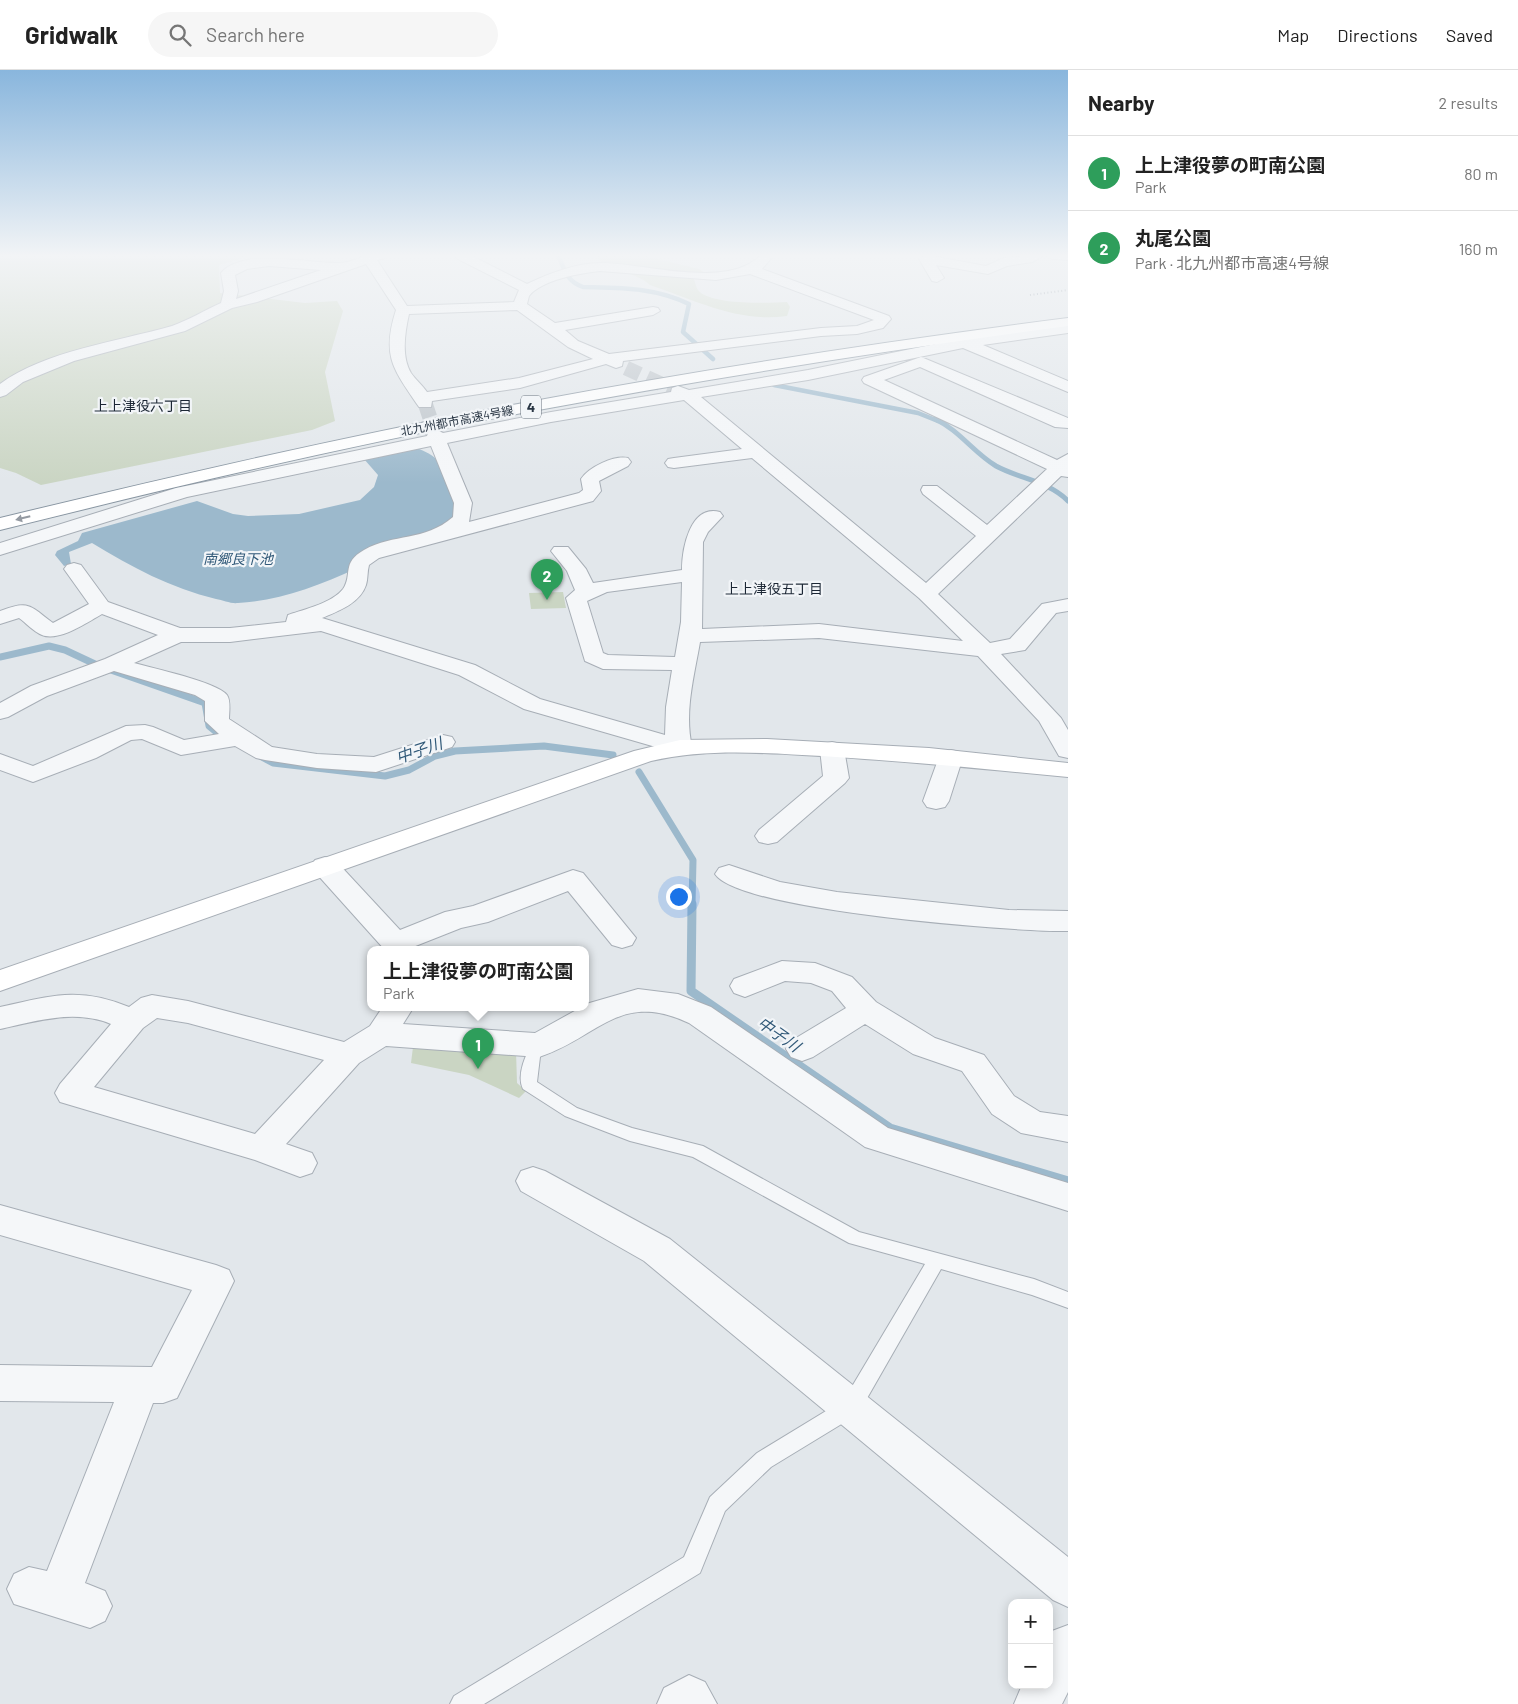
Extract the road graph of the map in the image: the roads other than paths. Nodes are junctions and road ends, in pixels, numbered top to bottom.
1 (168, 331) edge
2 (397, 331) edge
3 (557, 331) edge
4 (834, 331) edge
5 (944, 331) edge
6 (1005, 331) edge
7 (1049, 331) edge
8 (1025, 334) junction
9 (965, 343) junction
10 (944, 347) junction
11 (1060, 348) dead end
12 (609, 359) junction
13 (922, 362) junction
14 (626, 368) tunnel mouth
15 (1068, 387) edge
16 (0, 392) edge
17 (680, 392) junction
18 (436, 436) junction
19 (756, 452) junction
20 (1060, 455) edge
21 (622, 462) dead end
22 (674, 463) dead end
23 (930, 490) dead end
24 (0, 511) edge
25 (713, 516) dead end
26 (0, 524) edge
27 (442, 535) junction
28 (989, 536) junction
29 (0, 549) edge
30 (561, 551) dead end
31 (74, 569) dead end
32 (692, 575) junction
33 (586, 593) junction
34 (926, 594) junction
35 (1068, 605) edge
36 (101, 606) junction
37 (0, 618) edge
38 (269, 631) junction
39 (177, 635) junction
40 (690, 636) junction
41 (985, 650) junction
42 (113, 664) junction
43 (684, 664) junction
44 (0, 712) edge
45 (1059, 713) edge
46 (239, 738) junction
47 (444, 742) dead end
48 (680, 747) junction
49 (832, 749) junction
50 (1068, 751) edge
51 (951, 757) junction
52 (0, 761) edge
53 (1068, 770) edge
54 (936, 801) dead end
55 (768, 836) dead end
56 (325, 866) junction
57 (728, 874) dead end
58 (1068, 921) edge
59 (622, 938) dead end
60 (397, 946) edge
61 (400, 946) edge
62 (0, 981) edge
63 (745, 986) dead end
64 (865, 1010) junction
65 (396, 1011) edge
66 (0, 1018) edge
67 (132, 1020) junction
68 (381, 1034) junction
69 (539, 1045) junction
70 (802, 1049) dead end
71 (348, 1055) junction
72 (1068, 1129) edge
73 (261, 1149) junction
74 (300, 1163) dead end
75 (533, 1181) dead end
76 (1068, 1197) edge
77 (0, 1220) edge
78 (937, 1260) junction
79 (1068, 1300) edge
80 (0, 1383) edge
81 (140, 1385) junction
82 (851, 1407) junction
83 (1068, 1585) edge
84 (60, 1597) dead end
85 (1068, 1647) edge
86 (1042, 1695) edge
87 (462, 1704) edge
88 (680, 1704) edge
89 (694, 1704) edge

1 - 16 street
2 - 12 street
3 - 12 street
4 - 12 street
5 - 24 main road, 北九州都市高速4号線 / 4
6 -> 26 main road, 北九州都市高速4号線 / 4
7 - 8 street
8 - 9 street
8 - 11 street
9 - 10 street
9 - 15 street
10 - 13 street
10 - 17 street
12 - 14 street
13 - 20 street
13 - 20 street
17 - 18 street
17 - 19 street
18 - 27 street
18 - 29 street
19 - 22 street
19 - 34 street
20 - 28 street
21 - 27 street
23 - 28 street
25 - 32 street
27 - 38 street
28 - 34 street
30 - 33 street
31 - 36 street
32 - 33 street
32 - 40 street
33 - 43 street
34 - 41 street
35 - 41 street
36 - 37 street
36 - 39 street
38 - 39 street
38 - 48 street
39 - 42 street
40 - 41 street
40 - 43 street
41 - 45 street
42 - 44 street
42 - 46 street
43 - 48 street
45 - 50 street
46 - 47 street
46 - 52 street
48 - 49 main road
48 - 56 main road
49 - 51 main road
49 - 55 street
51 - 53 main road
51 - 54 street
56 - 60 street
56 - 62 main road
57 - 58 street
59 - 61 street
63 - 64 street
64 - 70 street
64 - 72 street
65 - 68 street
66 - 67 street
67 - 71 street
67 - 73 street
68 - 69 street
68 - 71 street
69 - 76 street
69 - 78 lane
71 - 73 street
73 - 74 street
75 - 82 street
77 - 81 street
78 - 79 lane
78 - 82 lane
80 - 81 street
81 - 84 street
82 - 83 street
82 - 87 lane
85 - 86 street
88 - 89 street

